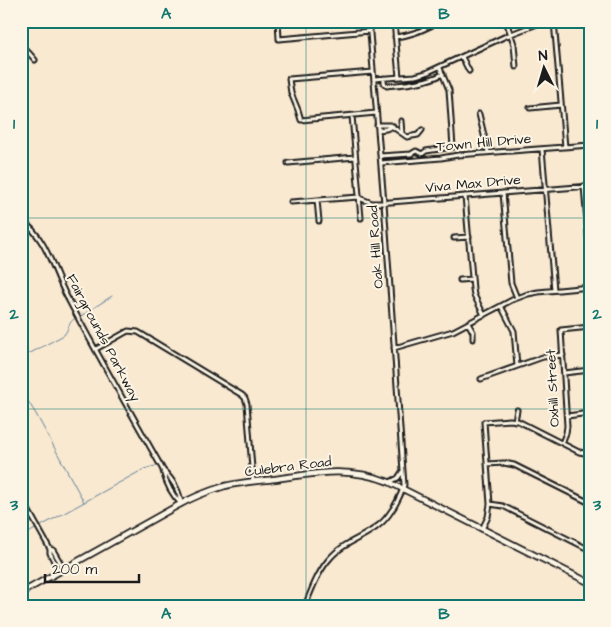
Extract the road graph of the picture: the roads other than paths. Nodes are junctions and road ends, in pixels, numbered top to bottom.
1 (278, 21) edge
2 (369, 21) edge
3 (394, 21) edge
4 (441, 21) edge
5 (506, 21) edge
6 (545, 21) edge
7 (554, 21) edge
8 (370, 31) junction
9 (511, 34) junction
10 (395, 36) junction
11 (21, 47) edge
12 (462, 57) junction
13 (35, 60) dead end
14 (516, 67) dead end
15 (440, 68) junction
16 (469, 71) dead end
17 (373, 72) junction
18 (443, 74) junction
19 (399, 77) junction
20 (384, 78) junction
21 (374, 79) junction
22 (561, 105) junction
23 (530, 108) dead end
24 (376, 113) junction
25 (479, 114) dead end
26 (352, 116) junction
27 (401, 121) dead end
28 (377, 125) junction
29 (393, 126) junction
30 (378, 130) junction
31 (422, 130) dead end
32 (402, 134) junction
33 (590, 145) edge
34 (565, 147) junction
35 (542, 148) junction
36 (488, 152) junction
37 (380, 156) junction
38 (355, 157) junction
39 (288, 162) dead end
40 (381, 164) junction
41 (584, 186) junction
42 (590, 186) edge
43 (546, 190) junction
44 (504, 193) junction
45 (465, 196) junction
46 (359, 198) junction
47 (317, 200) junction
48 (291, 202) dead end
49 (384, 203) junction
50 (361, 218) dead end
51 (21, 220) edge
52 (319, 221) dead end
53 (469, 236) junction
54 (454, 238) dead end
55 (590, 258) edge
56 (472, 279) junction
57 (460, 280) dead end
58 (590, 287) edge
59 (554, 290) junction
60 (517, 298) junction
61 (501, 306) junction
62 (484, 315) junction
63 (468, 323) junction
64 (590, 327) edge
65 (472, 339) dead end
66 (394, 348) junction
67 (96, 349) junction
68 (563, 355) junction
69 (517, 366) junction
70 (590, 370) edge
71 (564, 373) junction
72 (481, 379) dead end
73 (517, 410) dead end
74 (590, 414) edge
75 (567, 416) junction
76 (515, 421) junction
77 (562, 443) junction
78 (590, 454) edge
79 (487, 464) junction
80 (403, 472) junction
81 (253, 482) junction
82 (389, 482) junction
83 (403, 489) junction
84 (21, 497) edge
85 (590, 503) edge
86 (181, 504) junction
87 (490, 504) junction
88 (482, 529) junction
89 (50, 549) junction
90 (590, 550) edge
91 (64, 569) junction
92 (59, 572) junction
93 (590, 583) edge
94 (21, 593) edge
95 (305, 606) edge

1 - 8 street
2 - 8 street, Oak Hill Road
3 - 10 street
4 - 10 street
5 - 9 street
6 - 9 street
7 - 22 street
8 - 17 street, Oak Hill Road
9 - 12 street
9 - 14 street
10 - 19 street
11 - 13 street
12 - 15 street
12 - 16 street
15 - 18 street
15 - 19 street
17 - 21 street, Oak Hill Road
17 - 26 street
18 - 20 street
18 - 37 street
19 - 20 street
20 - 21 street
21 - 24 street, Oak Hill Road
22 - 23 street
22 - 34 street
24 - 26 street
24 - 28 street, Oak Hill Road
25 - 36 street
26 - 38 street
27 - 32 street
28 - 29 street
28 - 30 street, Oak Hill Road
29 - 30 street
29 - 32 street
30 - 37 street, Oak Hill Road
31 - 32 street
33 - 34 street, Town Hill Drive
34 - 35 street, Town Hill Drive
35 - 36 street, Town Hill Drive
35 - 43 street
36 - 40 street, Town Hill Drive
37 - 40 street, Oak Hill Road
38 - 39 street
38 - 46 street
40 - 49 street, Oak Hill Road
41 - 42 street, Viva Max Drive
41 - 43 street, Viva Max Drive
41 - 55 street
43 - 44 street, Viva Max Drive
43 - 59 street
44 - 45 street, Viva Max Drive
44 - 60 street
45 - 49 street, Viva Max Drive
45 - 53 street
46 - 47 street, Viva Max Drive
46 - 49 street, Viva Max Drive
46 - 50 street
47 - 48 street, Viva Max Drive
47 - 52 street
49 - 66 street, Oak Hill Road
51 - 67 street, Fairgrounds Parkway
53 - 54 street
53 - 56 street
56 - 57 street
56 - 62 street
58 - 59 street
59 - 60 street
60 - 61 street
61 - 62 street
61 - 69 street
62 - 63 street
63 - 65 street
63 - 66 street
64 - 68 street, Oxhill Street
66 - 80 street, Oak Hill Road
67 - 81 street
67 - 86 street, Fairgrounds Parkway
68 - 69 street
68 - 71 street, Oxhill Street
69 - 72 street
70 - 71 street
71 - 75 street, Oxhill Street
73 - 76 street
74 - 75 street
75 - 77 street, Oxhill Street
76 - 77 street
76 - 79 street
77 - 78 street
79 - 85 street
79 - 87 street
80 - 82 street
80 - 83 street, Oak Hill Road
81 - 82 main road, Culebra Road
81 - 86 main road, Culebra Road
82 - 83 main road, Culebra Road
83 - 88 main road, Culebra Road
83 - 95 street
84 - 89 street
86 - 91 main road, Culebra Road
87 - 88 street
87 - 90 street
88 - 93 main road, Culebra Road
89 - 91 street
89 - 92 street
91 - 92 main road, Culebra Road
92 - 94 main road, Culebra Road

